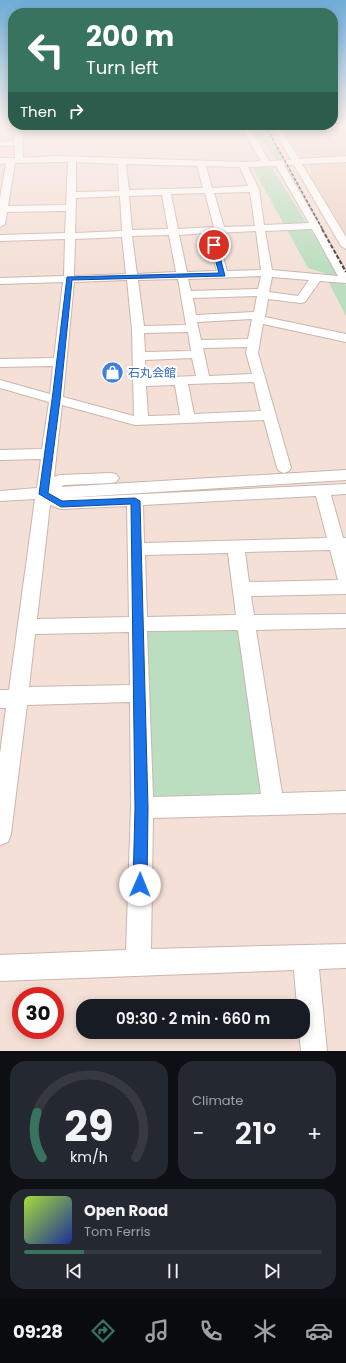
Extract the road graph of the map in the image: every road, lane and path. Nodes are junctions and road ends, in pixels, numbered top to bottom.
1 (11, 173) edge
2 (72, 173) edge
3 (123, 173) edge
4 (204, 173) edge
5 (247, 173) edge
6 (285, 173) edge
7 (303, 173) edge
8 (254, 189) junction
9 (209, 191) junction
10 (166, 192) junction
11 (125, 193) junction
12 (2, 198) edge
13 (71, 201) junction
14 (1, 217) edge
15 (315, 226) junction
16 (261, 228) junction
17 (215, 230) junction
18 (173, 232) junction
19 (127, 234) junction
20 (70, 236) junction
21 (0, 238) edge
22 (346, 246) edge
23 (267, 273) junction
24 (223, 274) junction
25 (183, 275) junction
26 (132, 277) junction
27 (69, 278) junction
28 (317, 278) junction
29 (346, 280) edge
30 (0, 281) edge
31 (263, 293) junction
32 (186, 295) junction
33 (259, 317) junction
34 (191, 323) junction
35 (138, 330) junction
36 (346, 338) edge
37 (254, 343) junction
38 (197, 349) junction
39 (140, 356) junction
40 (60, 362) junction
41 (0, 363) edge
42 (259, 378) junction
43 (203, 380) junction
44 (181, 381) junction
45 (140, 382) junction
46 (0, 384) edge
47 (56, 400) junction
48 (270, 415) junction
49 (188, 419) junction
50 (141, 421) junction
51 (49, 454) junction
52 (0, 455) edge
53 (346, 464) edge
54 (284, 468) junction
55 (346, 475) edge
56 (346, 489) edge
57 (322, 490) junction
58 (43, 494) junction
59 (0, 496) edge
60 (135, 501) junction
61 (341, 544) edge
62 (236, 547) junction
63 (136, 549) junction
64 (346, 580) edge
65 (346, 587) edge
66 (241, 589) junction
67 (346, 621) edge
68 (247, 622) junction
69 (138, 624) junction
70 (26, 628) junction
71 (140, 693) junction
72 (9, 699) edge
73 (346, 802) edge
74 (273, 804) junction
75 (142, 808) junction
76 (0, 834) edge
77 (346, 956) edge
78 (305, 958) junction
79 (138, 962) junction
80 (0, 968) edge
81 (314, 1051) edge

1 - 12 street
2 - 13 street
3 - 11 street
4 - 9 street
5 - 8 street
6 - 15 street
7 - 22 street
8 - 9 street
8 - 16 street
9 - 10 street
9 - 17 street
10 - 11 street
10 - 18 street
11 - 13 street
11 - 19 street
12 - 14 street
13 - 14 street
13 - 20 street
15 - 16 street
15 - 29 street
16 - 17 street
16 - 23 street
17 - 18 street
17 - 24 street
18 - 19 street
18 - 25 street
19 - 20 street
19 - 26 street
20 - 21 street
20 - 27 street
23 - 24 street
23 - 28 street
23 - 31 street
24 - 25 street
25 - 26 street
25 - 32 street
26 - 27 street
26 - 35 street
27 - 30 street
27 - 40 street
28 - 29 street
28 - 31 street
31 - 32 street
31 - 33 street
32 - 34 street
33 - 34 street
33 - 36 street
33 - 37 street
34 - 35 street
34 - 38 street
35 - 39 street
37 - 38 street
37 - 42 street
38 - 39 street
38 - 43 street
39 - 45 street
40 - 41 street
40 - 47 street
42 - 43 street
42 - 48 street
43 - 44 street
44 - 45 street
44 - 49 street
45 - 50 street
46 - 47 street
47 - 50 street
47 - 51 street
48 - 49 street
48 - 54 street
49 - 50 street
51 - 52 street
51 - 58 street
53 - 54 street
54 - 58 street
55 - 58 street
56 - 57 street
57 - 60 street
57 - 61 street
58 - 59 street
58 - 60 street
58 - 70 street
60 - 63 street
61 - 62 street
61 - 64 street
62 - 63 street
62 - 66 street
63 - 69 street
65 - 66 street
66 - 68 street
67 - 68 street
68 - 69 street
68 - 74 street
69 - 70 street
69 - 71 street
70 - 72 street
71 - 72 street
71 - 75 street
72 - 76 street
73 - 74 street
74 - 75 street
75 - 79 street
77 - 78 street
78 - 79 street
78 - 81 street
79 - 80 street

